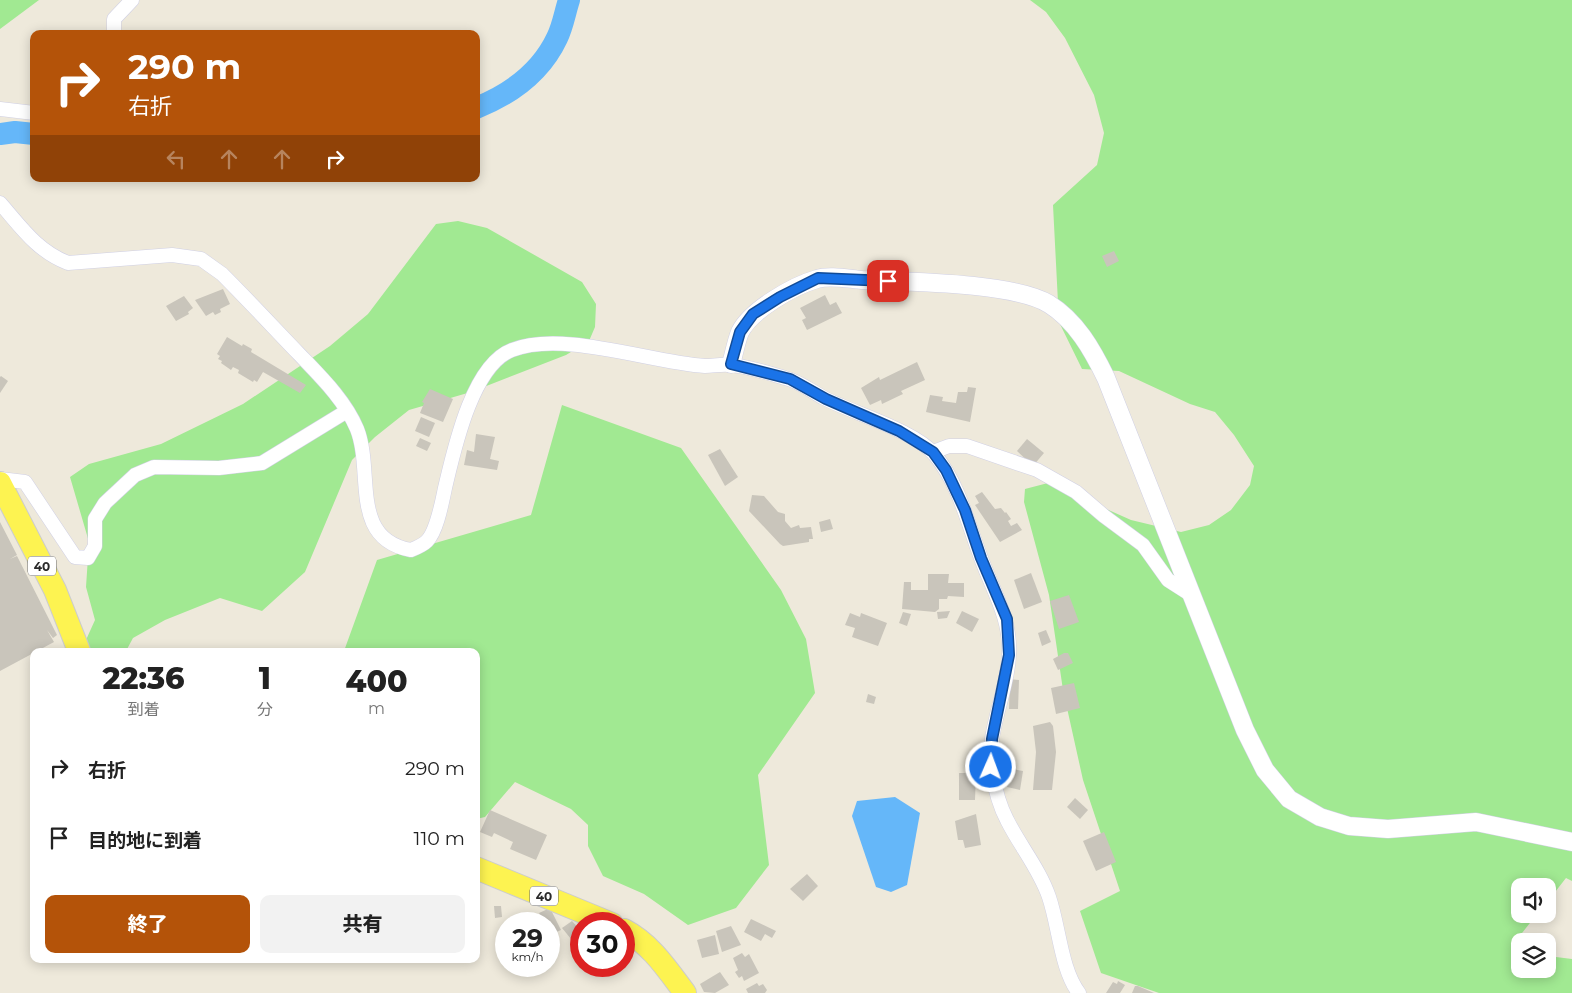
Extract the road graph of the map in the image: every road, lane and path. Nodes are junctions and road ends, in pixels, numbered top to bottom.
1 (132, 0) edge
2 (114, 30) edge
3 (0, 109) edge
4 (30, 113) edge
5 (0, 203) edge
6 (731, 364) junction
7 (347, 411) junction
8 (933, 452) junction
9 (0, 481) edge
10 (1193, 596) junction
11 (78, 648) edge
12 (1572, 842) edge
13 (480, 870) edge
14 (583, 912) edge
15 (635, 935) edge
16 (685, 993) edge
17 (1078, 993) edge

1 - 2 street
3 - 4 street
5 - 7 street
6 - 7 street
6 - 8 street
6 - 10 street
7 - 9 street
8 - 10 street
8 - 17 street
9 - 11 main road, 40
10 - 12 street
13 - 14 main road, 40
15 - 16 main road

